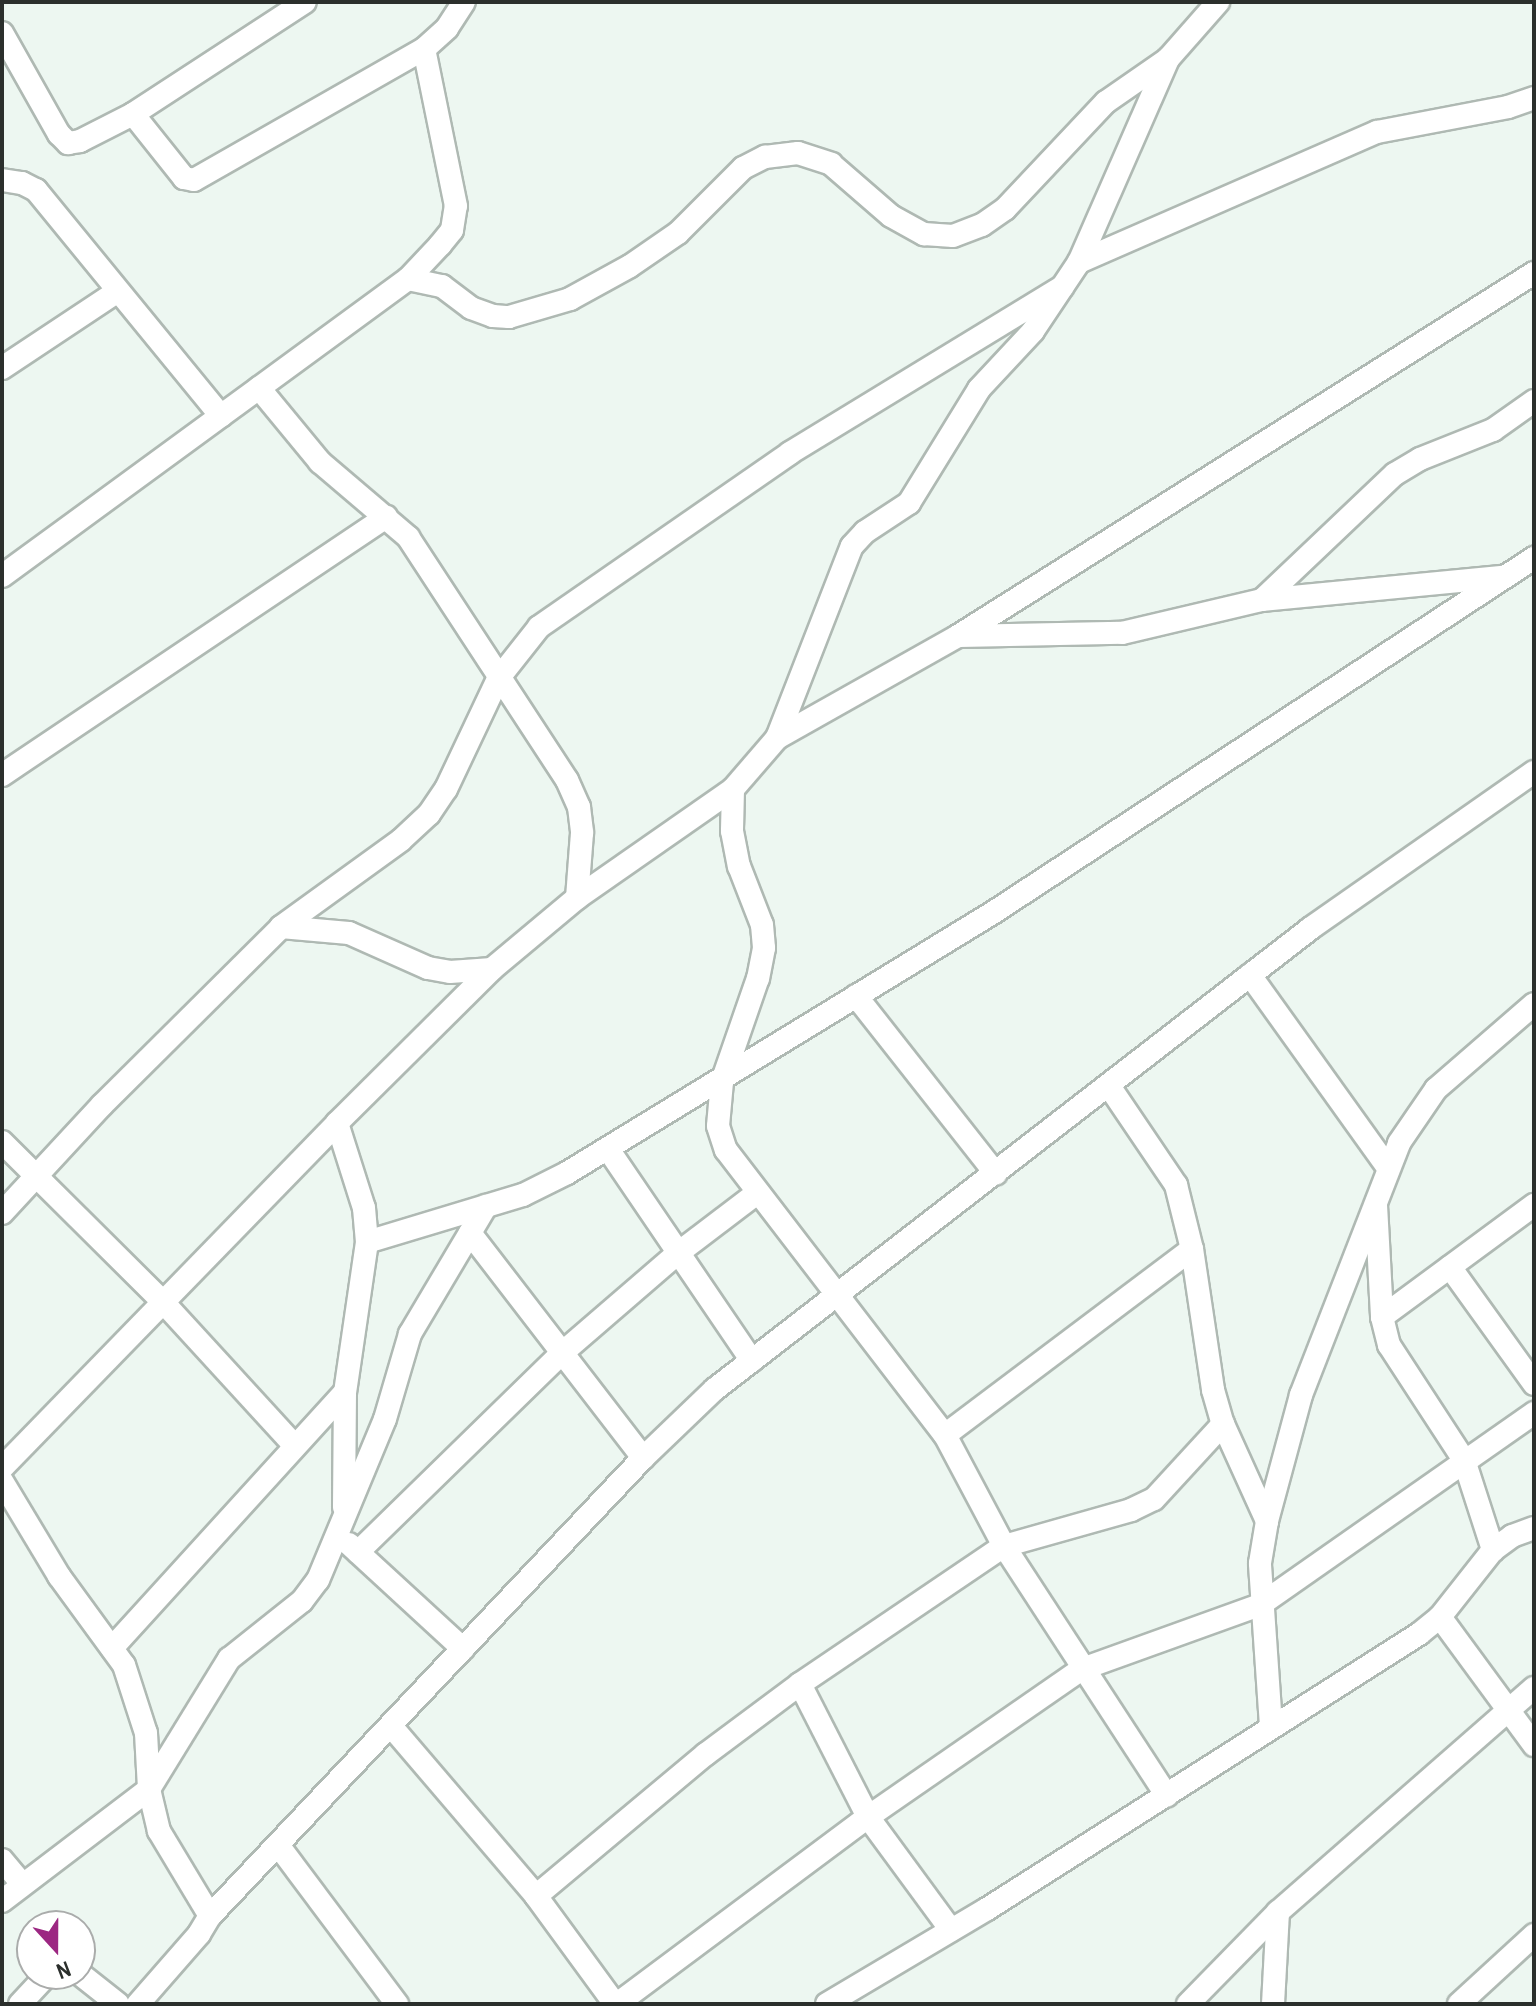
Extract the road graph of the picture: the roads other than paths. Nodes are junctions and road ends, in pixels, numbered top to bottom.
1 (305, 2) edge
2 (464, 2) edge
3 (1218, 2) edge
4 (2, 33) edge
5 (424, 49) junction
6 (1168, 59) junction
7 (1534, 98) edge
8 (133, 114) junction
9 (2, 180) edge
10 (1079, 262) junction
11 (1534, 273) edge
12 (408, 279) junction
13 (1062, 287) junction
14 (118, 291) junction
15 (2, 368) edge
16 (259, 388) junction
17 (1534, 401) edge
18 (221, 416) junction
19 (386, 517) junction
20 (1534, 558) edge
21 (2, 576) edge
22 (1508, 576) junction
23 (1262, 600) junction
24 (958, 636) junction
25 (498, 679) junction
26 (777, 738) junction
27 (1534, 772) edge
28 (2, 775) edge
29 (733, 789) junction
30 (577, 898) junction
31 (281, 927) junction
32 (492, 969) junction
33 (1250, 975) junction
34 (856, 996) junction
35 (1534, 1004) edge
36 (722, 1082) junction
37 (1109, 1086) junction
38 (337, 1123) junction
39 (2, 1142) edge
40 (608, 1149) junction
41 (1388, 1168) junction
42 (996, 1174) junction
43 (34, 1177) junction
44 (757, 1193) junction
45 (1376, 1196) junction
46 (1534, 1205) edge
47 (486, 1206) junction
48 (2, 1213) edge
49 (470, 1233) junction
50 (367, 1242) junction
51 (1192, 1249) junction
52 (678, 1253) junction
53 (1450, 1267) junction
54 (841, 1296) junction
55 (163, 1302) junction
56 (1382, 1317) junction
57 (561, 1354) junction
58 (752, 1361) junction
59 (1534, 1384) edge
60 (345, 1392) junction
61 (1534, 1413) edge
62 (1223, 1424) junction
63 (945, 1435) junction
64 (295, 1446) junction
65 (643, 1458) junction
66 (1464, 1460) junction
67 (2, 1468) edge
68 (2, 1481) edge
69 (1267, 1521) junction
70 (342, 1526) junction
71 (1534, 1528) edge
72 (1004, 1546) junction
73 (1493, 1550) junction
74 (358, 1552) junction
75 (1260, 1605) junction
76 (1440, 1617) junction
77 (112, 1648) junction
78 (463, 1649) junction
79 (1082, 1669) junction
80 (800, 1684) junction
81 (1534, 1688) edge
82 (1507, 1712) junction
83 (391, 1726) junction
84 (1271, 1726) junction
85 (1534, 1745) edge
86 (149, 1789) junction
87 (1167, 1796) junction
88 (868, 1817) junction
89 (278, 1845) junction
90 (2, 1860) edge
91 (22, 1884) junction
92 (536, 1896) junction
93 (2, 1901) edge
94 (1278, 1912) junction
95 (210, 1916) junction
96 (951, 1930) junction
97 (1534, 1935) edge
98 (96, 1987) edge
99 (118, 2004) edge
100 (138, 2004) edge
101 (397, 2004) edge
102 (616, 2004) edge
103 (827, 2004) edge
104 (1188, 2004) edge
105 (1273, 2004) edge
106 (1459, 2004) edge

1 - 8 street
2 - 5 street
3 - 6 street
4 - 8 street
5 - 8 street
5 - 12 street
6 - 10 street
6 - 12 street
7 - 10 street
9 - 14 street
10 - 13 street
11 - 24 street
12 - 16 street
13 - 25 street
13 - 26 street
14 - 15 street
14 - 18 street
16 - 18 street
16 - 19 street
17 - 23 street
18 - 21 street
19 - 25 street
19 - 28 street
20 - 22 street
22 - 23 street
22 - 34 street
23 - 24 street
24 - 26 street
25 - 30 street
25 - 31 street
26 - 29 street
27 - 33 street
29 - 30 street
29 - 36 street
30 - 32 street
31 - 32 street
31 - 43 street
32 - 38 street
33 - 37 street
33 - 41 street
34 - 36 street
34 - 42 street
35 - 41 street
36 - 40 street
36 - 44 street
37 - 42 street
37 - 51 street
38 - 50 street
38 - 55 street
39 - 43 street
40 - 47 street
40 - 52 street
41 - 45 street
42 - 54 street
43 - 48 street
43 - 55 street
44 - 52 street
44 - 54 street
45 - 56 street
45 - 69 street
46 - 53 street
47 - 49 street
47 - 50 street
49 - 57 street
49 - 70 street
50 - 60 street
51 - 62 street
51 - 63 street
52 - 57 street
52 - 58 street
53 - 56 street
53 - 59 street
54 - 58 street
54 - 63 street
55 - 64 street
55 - 67 street
56 - 66 street
57 - 65 street
57 - 74 street
58 - 65 street
60 - 64 street
60 - 70 street
61 - 66 street
62 - 69 street
62 - 72 street
63 - 72 street
64 - 77 street
65 - 78 street
66 - 73 street
66 - 75 street
68 - 77 street
69 - 75 street
70 - 74 street
70 - 86 street
71 - 73 street
72 - 79 street
72 - 80 street
73 - 76 street
74 - 78 street
75 - 79 street
75 - 84 street
76 - 82 street
76 - 84 street
77 - 86 street
78 - 83 street
79 - 87 street
79 - 88 street
80 - 88 street
80 - 92 street
81 - 82 street
82 - 85 street
82 - 94 street
83 - 89 street
83 - 92 street
84 - 87 street
86 - 91 street
86 - 95 street
87 - 96 street
88 - 96 street
88 - 102 street
89 - 95 street
89 - 101 street
90 - 91 street
91 - 93 street
92 - 102 street
94 - 104 street
94 - 105 street
95 - 100 street
96 - 103 street
97 - 106 street
98 - 99 street

